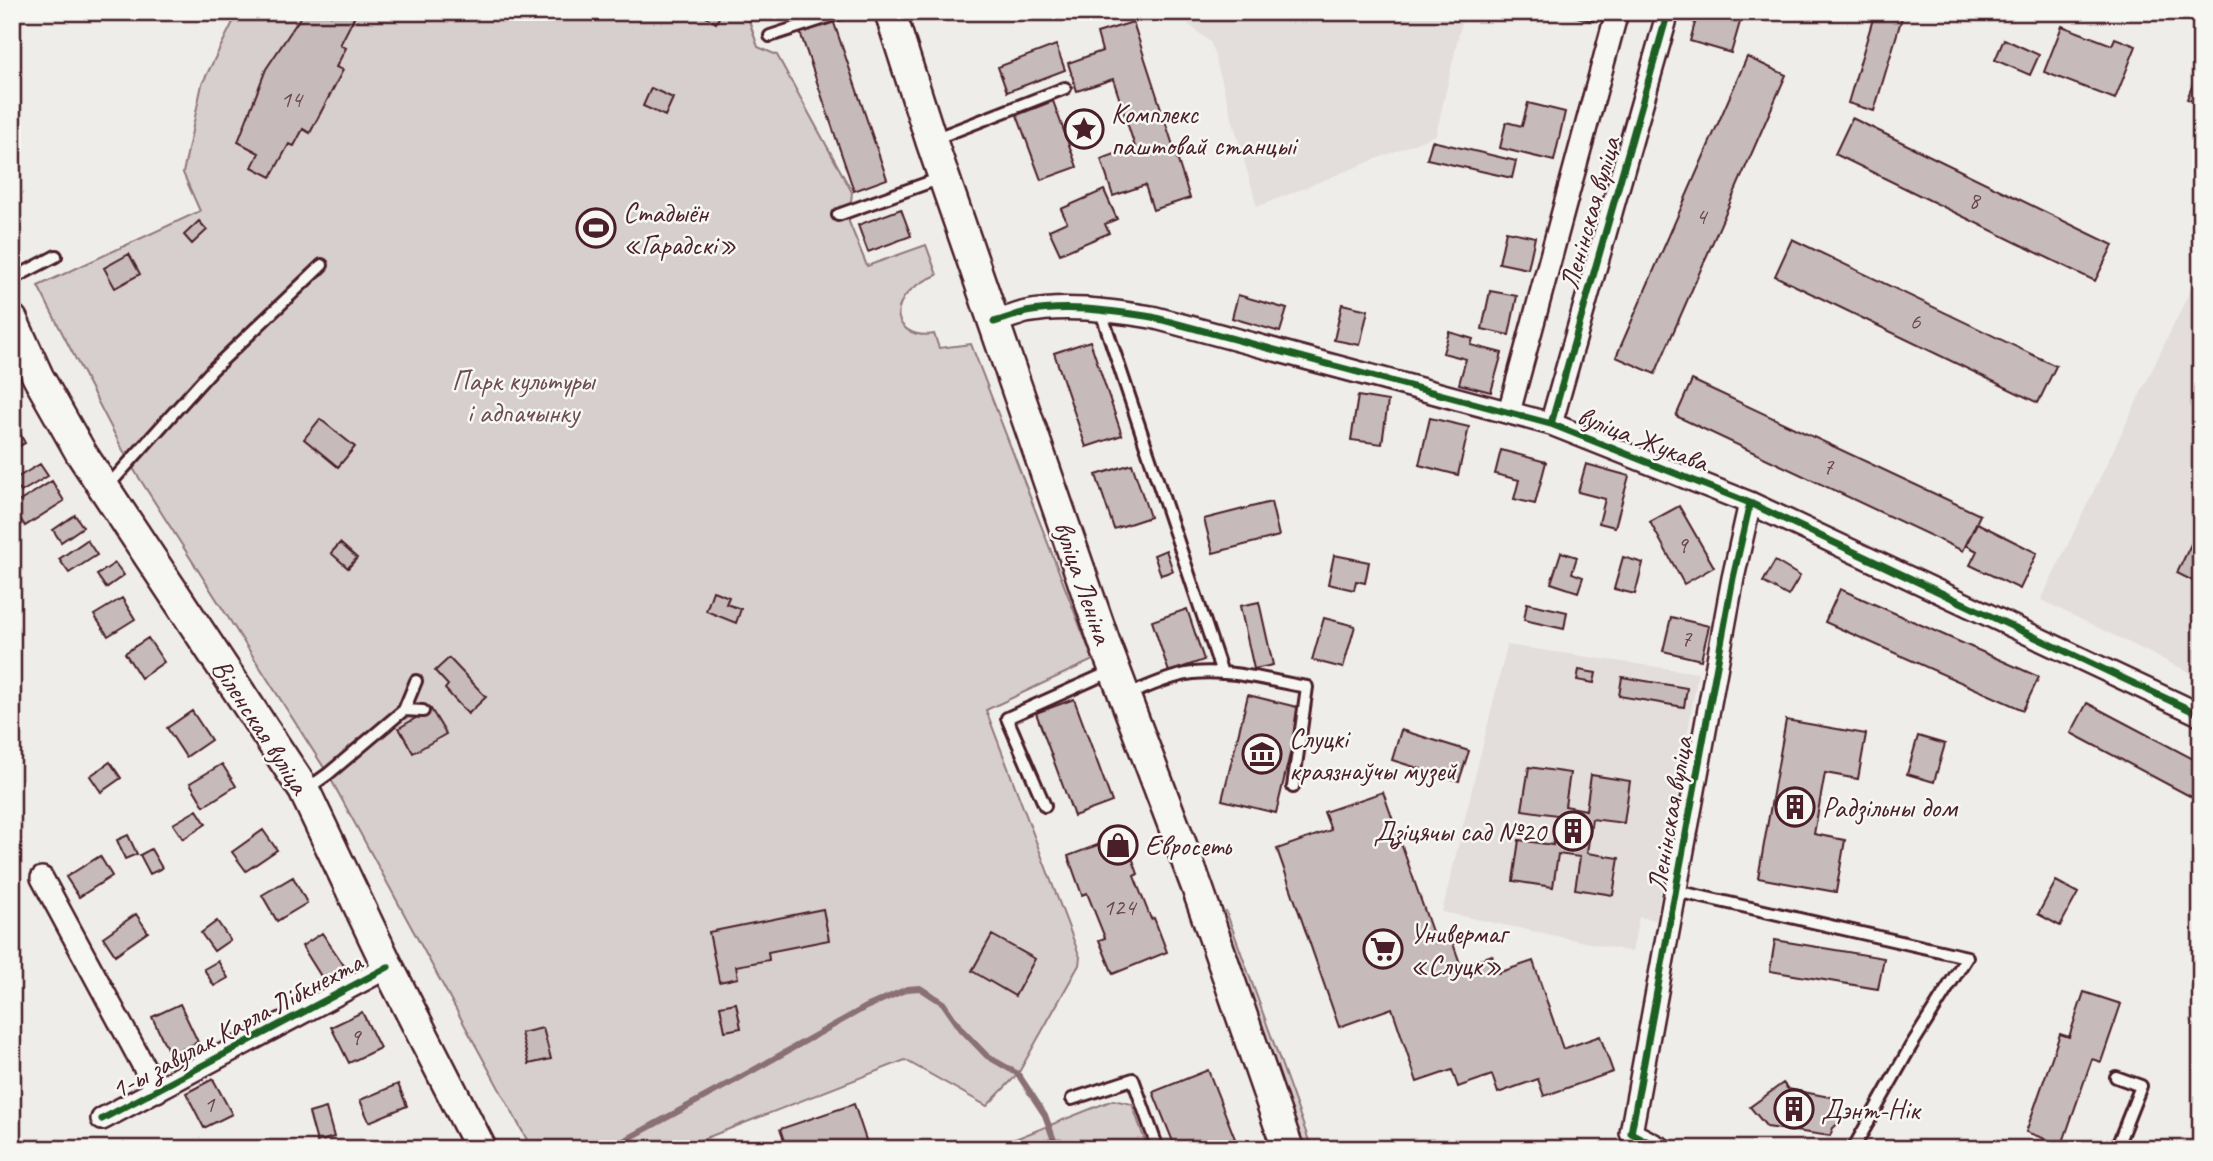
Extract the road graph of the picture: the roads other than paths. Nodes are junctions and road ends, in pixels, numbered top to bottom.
1 (844, 12) edge
2 (890, 12) edge
3 (1617, 12) edge
4 (1668, 12) edge
5 (770, 36) dead end
6 (1065, 88) dead end
7 (931, 140) junction
8 (944, 177) junction
9 (838, 215) dead end
10 (56, 256) dead end
11 (322, 265) dead end
12 (12, 279) edge
13 (1100, 309) junction
14 (12, 320) edge
15 (994, 322) junction
16 (1509, 412) junction
17 (1551, 424) junction
18 (104, 489) junction
19 (1750, 503) junction
20 (1222, 673) junction
21 (416, 681) dead end
22 (1120, 683) junction
23 (404, 710) junction
24 (423, 710) dead end
25 (2201, 715) edge
26 (1293, 787) dead end
27 (304, 790) junction
28 (1045, 806) dead end
29 (42, 878) dead end
30 (1676, 891) junction
31 (388, 967) junction
32 (2116, 1077) dead end
33 (157, 1091) junction
34 (1072, 1099) dead end
35 (103, 1119) dead end
36 (481, 1149) edge
37 (1158, 1149) edge
38 (1288, 1149) edge
39 (1662, 1149) edge
40 (1853, 1149) edge
41 (2116, 1149) edge

1 - 5 lane
2 - 7 main road, вуліца Леніна
3 - 16 street, Ленінская вуліца
4 - 17 street, Ленінская вуліца
6 - 7 lane
7 - 8 main road, вуліца Леніна
8 - 9 lane
8 - 15 main road, вуліца Леніна
10 - 12 lane
11 - 18 lane
13 - 15 street, вуліца Жукава
13 - 16 street, вуліца Жукава
13 - 20 lane
14 - 18 main road, Віленская вуліца
15 - 22 main road, вуліца Леніна
16 - 17 street, вуліца Жукава
17 - 19 street, вуліца Жукава
18 - 27 main road, Віленская вуліца
19 - 25 street, вуліца Жукава
19 - 30 street, Ленінская вуліца
20 - 22 lane
20 - 26 lane
21 - 23 lane
22 - 28 lane
22 - 38 main road, вуліца Леніна
23 - 24 lane
23 - 27 lane
27 - 31 main road, Віленская вуліца
29 - 33 street, 1-ы завулак Карла Лібкнехта
30 - 39 street, Ленінская вуліца
30 - 40 lane
31 - 33 street, 1-ы завулак Карла Лібкнехта
31 - 36 main road, Віленская вуліца
32 - 41 lane
33 - 35 street, 1-ы завулак Карла Лібкнехта
34 - 37 lane

